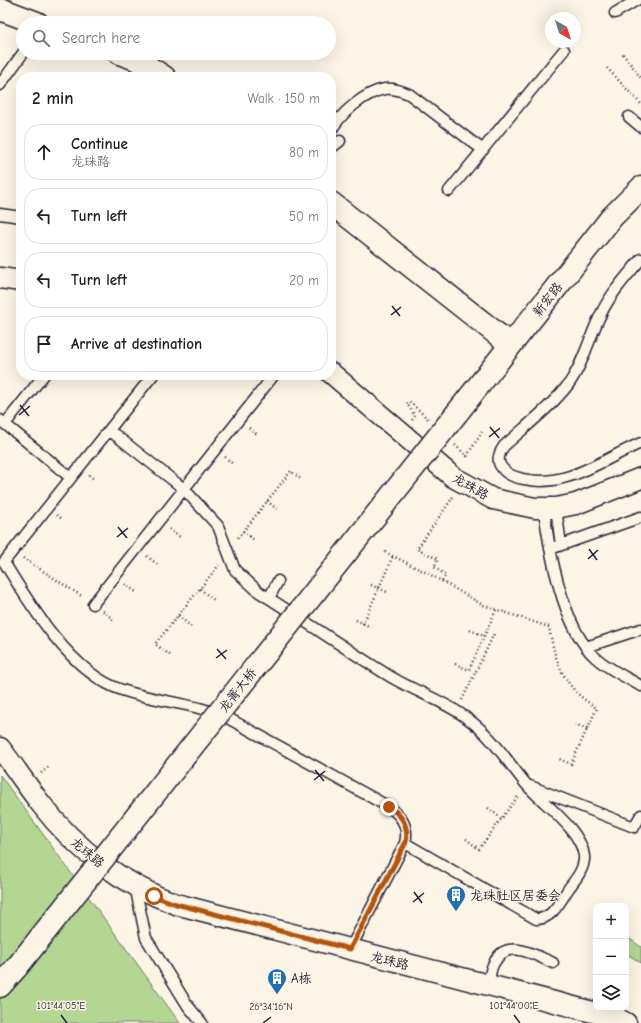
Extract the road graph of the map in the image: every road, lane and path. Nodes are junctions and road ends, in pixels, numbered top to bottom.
1 (637, 0) edge
2 (0, 9) edge
3 (615, 13) dead end
4 (18, 16) edge
5 (564, 50) dead end
6 (623, 54) dead end
7 (18, 60) edge
8 (138, 60) edge
9 (607, 68) dead end
10 (156, 72) edge
11 (641, 78) edge
12 (0, 85) edge
13 (641, 104) edge
14 (629, 116) dead end
15 (336, 123) edge
16 (641, 127) edge
17 (340, 141) dead end
18 (336, 144) edge
19 (483, 150) junction
20 (641, 188) edge
21 (449, 191) dead end
22 (336, 212) edge
23 (0, 214) edge
24 (16, 216) edge
25 (641, 259) edge
26 (0, 278) edge
27 (16, 280) edge
28 (511, 345) junction
29 (336, 377) edge
30 (40, 380) edge
31 (149, 380) edge
32 (270, 380) edge
33 (457, 413) joint
34 (415, 416) dead end
35 (426, 417) dead end
36 (3, 422) edge
37 (249, 427) dead end
38 (109, 430) junction
39 (482, 432) dead end
40 (258, 435) dead end
41 (641, 443) edge
42 (459, 448) dead end
43 (225, 457) dead end
44 (234, 465) dead end
45 (71, 478) junction
46 (641, 478) edge
47 (302, 480) dead end
48 (462, 483) junction
49 (184, 489) junction
50 (267, 501) junction
51 (550, 509) junction
52 (278, 510) dead end
53 (641, 516) edge
54 (170, 530) dead end
55 (243, 531) junction
56 (180, 537) dead end
57 (254, 540) dead end
58 (561, 545) junction
59 (550, 549) junction
60 (13, 551) junction
61 (228, 552) junction
62 (386, 552) dead end
63 (393, 556) junction
64 (148, 557) dead end
65 (2, 560) edge
66 (158, 565) dead end
67 (278, 581) dead end
68 (442, 581) junction
69 (126, 585) dead end
70 (371, 585) dead end
71 (200, 589) junction
72 (380, 589) junction
73 (136, 592) dead end
74 (387, 592) dead end
75 (269, 598) junction
76 (214, 600) dead end
77 (93, 604) junction
78 (496, 612) junction
79 (178, 616) junction
80 (114, 620) dead end
81 (356, 620) dead end
82 (364, 624) junction
83 (371, 627) dead end
84 (192, 628) dead end
85 (641, 629) edge
86 (470, 630) dead end
87 (494, 634) dead end
88 (484, 636) junction
89 (586, 648) junction
90 (170, 655) dead end
91 (455, 664) dead end
92 (641, 686) edge
93 (457, 711) junction
94 (575, 724) dead end
95 (587, 729) junction
96 (0, 748) edge
97 (559, 759) dead end
98 (50, 766) dead end
99 (46, 770) dead end
100 (527, 785) junction
101 (515, 800) dead end
102 (488, 808) dead end
103 (641, 815) edge
104 (501, 818) junction
105 (466, 839) dead end
106 (406, 842) junction
107 (135, 886) junction
108 (350, 949) junction
109 (553, 963) dead end
110 (488, 985) junction
111 (0, 986) edge
112 (202, 1023) edge
113 (626, 1023) edge

1 - 3 lane
2 - 4 main road
5 - 19 lane
6 - 11 path
7 - 12 lane
8 - 10 main road
9 - 13 path
14 - 16 lane
15 - 19 lane
17 - 18 lane
19 - 21 lane
20 - 28 main road, 新宏路
22 - 28 main road
23 - 24 lane
25 - 41 lane
26 - 27 street
28 - 33 main road, 新宏路
29 - 48 street, 龙珠路
30 - 36 lane
31 - 38 lane
32 - 49 lane
33 - 111 main road, 龙箐大桥, bridge
34 - 35 path
36 - 45 lane
37 - 40 path
38 - 45 lane
38 - 49 lane
39 - 42 path
43 - 44 path
45 - 60 lane
46 - 51 street, 龙珠路
47 - 50 path
48 - 51 street, 龙珠路
48 - 68 path
49 - 61 lane
49 - 77 lane
50 - 52 path
50 - 55 path
51 - 58 lane
51 - 59 lane
53 - 58 lane
54 - 56 path
55 - 57 path
55 - 61 path
58 - 59 lane
59 - 89 lane
60 - 65 lane
60 - 77 path
61 - 71 path
61 - 75 lane
62 - 63 path
63 - 68 path
63 - 72 path
64 - 66 path
65 - 106 lane
67 - 75 lane
68 - 78 path
69 - 73 path
70 - 72 path
71 - 76 path
71 - 79 path
72 - 74 path
72 - 82 path
75 - 93 lane
77 - 80 path
78 - 88 path
78 - 95 path
79 - 84 path
79 - 90 path
81 - 82 path
82 - 83 path
85 - 89 lane
86 - 88 path
87 - 93 path
88 - 91 path
89 - 92 lane
93 - 100 lane
94 - 95 path
95 - 97 path
96 - 107 street, 龙珠路
98 - 99 path
100 - 103 lane
100 - 106 lane
101 - 104 path
102 - 104 path
104 - 105 path
106 - 108 lane
107 - 108 street, 龙珠路
107 - 112 lane
108 - 110 street, 龙珠路
109 - 110 lane
110 - 113 street, 龙珠路

